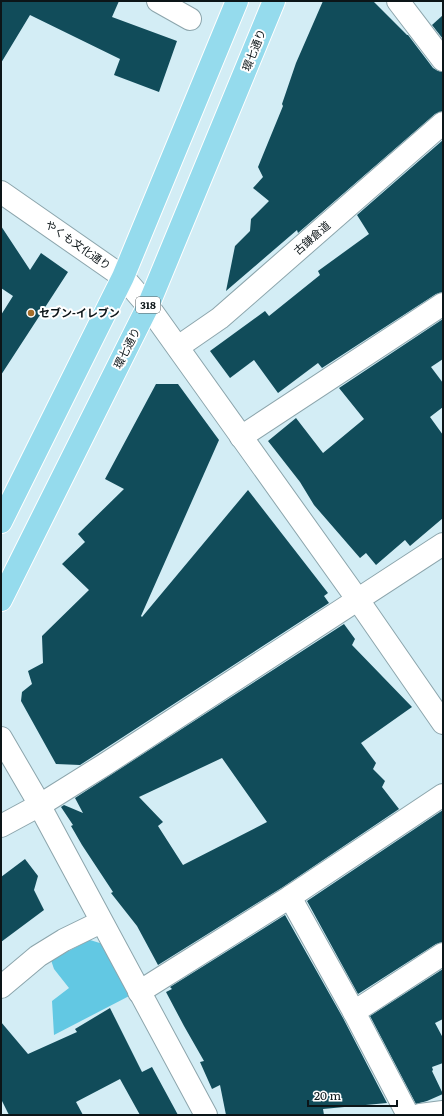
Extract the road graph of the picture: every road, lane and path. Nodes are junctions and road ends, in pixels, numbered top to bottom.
1 (158, 1) edge
2 (237, 1) edge
3 (274, 1) edge
4 (398, 1) edge
5 (190, 19) dead end
6 (443, 60) edge
7 (443, 124) edge
8 (1, 192) edge
9 (123, 277) junction
10 (443, 304) edge
11 (148, 306) junction
12 (178, 347) junction
13 (241, 437) junction
14 (1, 522) edge
15 (443, 544) edge
16 (1, 600) edge
17 (358, 600) junction
18 (443, 723) edge
19 (1, 738) edge
20 (443, 795) edge
21 (40, 805) junction
22 (1, 826) edge
23 (290, 897) junction
24 (101, 922) junction
25 (443, 954) edge
26 (1, 986) edge
27 (139, 992) junction
28 (354, 1012) junction
29 (443, 1112) edge
30 (206, 1115) edge
31 (408, 1115) edge
32 (420, 1115) edge

1 - 5 street
2 - 9 main road
3 - 11 main road, 環七通り / 318
4 - 6 street
7 - 12 street, 古鎌倉道
8 - 9 street, やくも文化通り
9 - 11 street, やくも文化通り
9 - 14 main road
10 - 13 street
11 - 12 street, やくも文化通り
11 - 16 main road, 環七通り / 318
12 - 13 street, やくも文化通り
13 - 17 street, やくも文化通り
15 - 17 street
17 - 18 street, やくも文化通り
17 - 21 street
19 - 21 street
20 - 23 street
21 - 22 street
21 - 24 street
23 - 27 street
23 - 28 street
24 - 26 street
24 - 27 street
25 - 28 street
27 - 30 street
28 - 31 street
29 - 32 street

